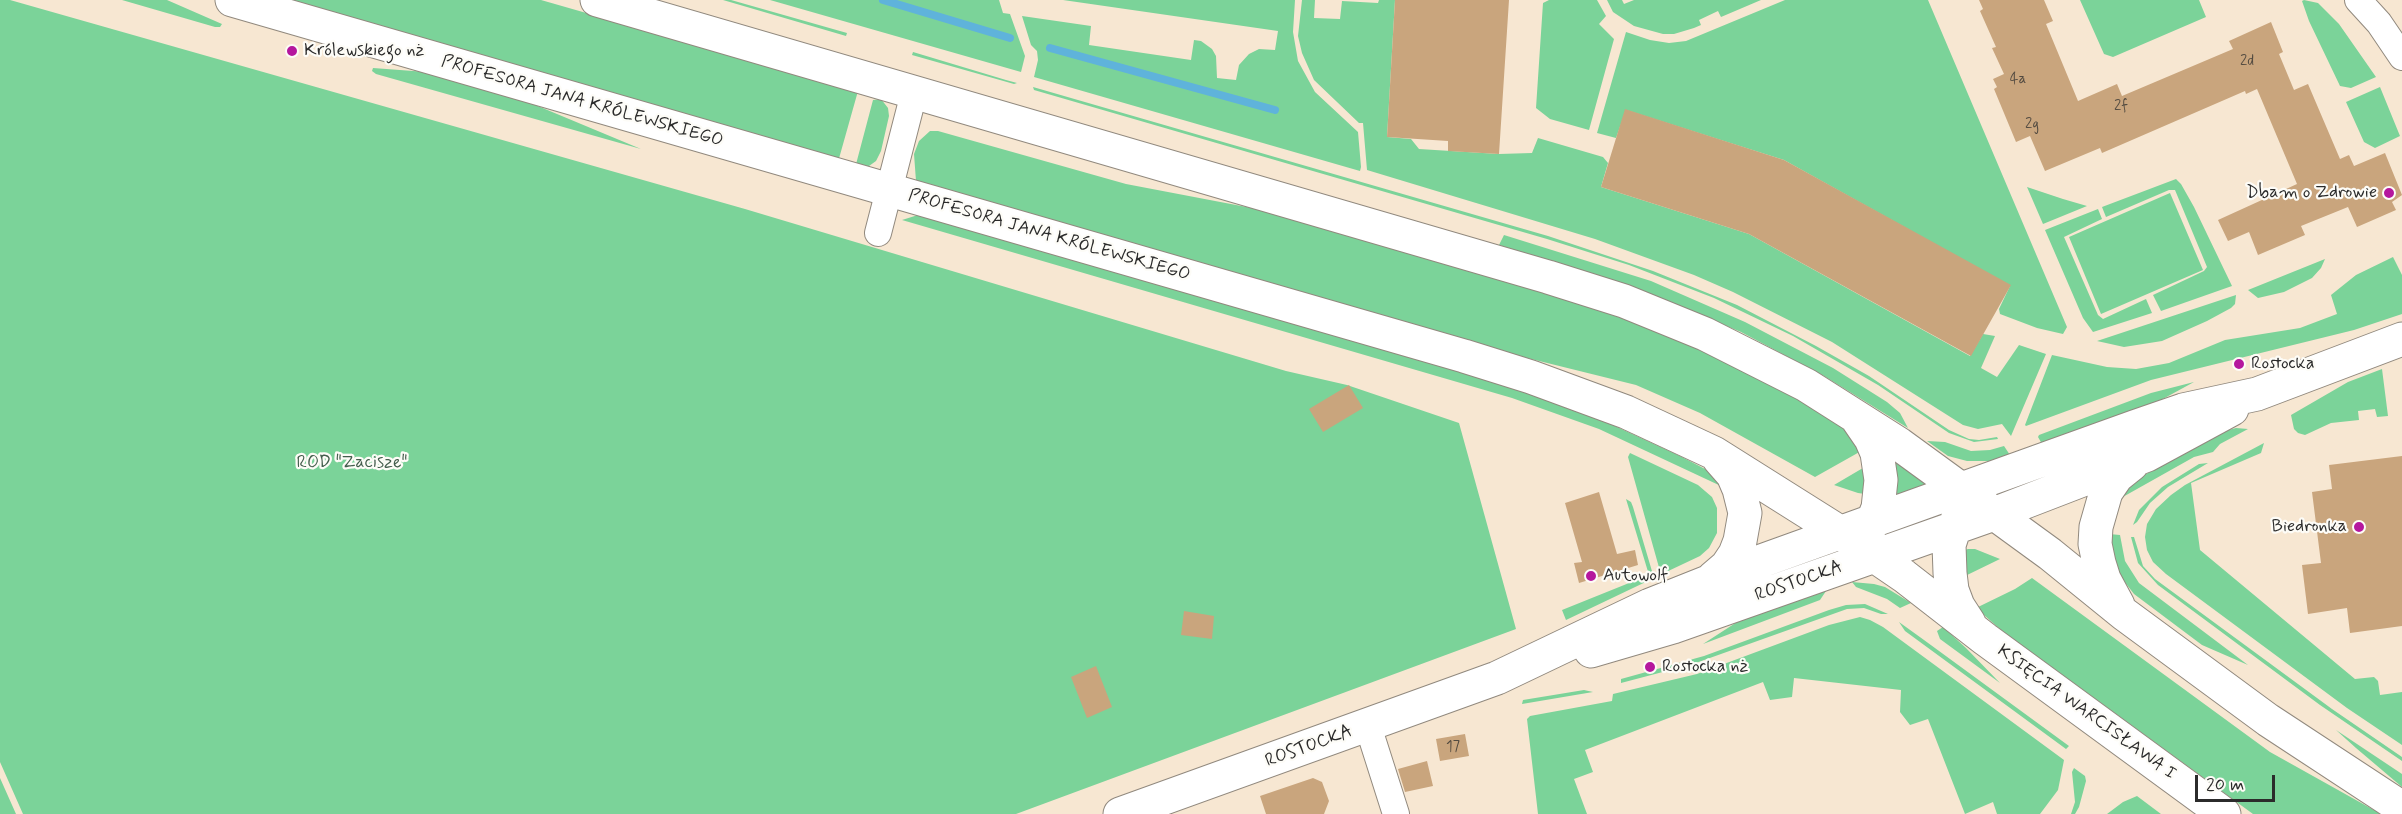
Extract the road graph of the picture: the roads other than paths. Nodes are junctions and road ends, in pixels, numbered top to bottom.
1 (232, 0) edge
2 (597, 0) edge
3 (2358, 0) edge
4 (2402, 57) edge
5 (914, 93) junction
6 (888, 189) junction
7 (878, 233) dead end
8 (2402, 339) edge
9 (2257, 394) junction
10 (1848, 411) junction
11 (1714, 453) junction
12 (2138, 458) junction
13 (1980, 494) junction
14 (1953, 529) junction
15 (1862, 539) junction
16 (1706, 582) junction
17 (2124, 614) junction
18 (1978, 633) junction
19 (1497, 678) junction
20 (1368, 726) junction
21 (2402, 807) edge
22 (1120, 814) edge
23 (1396, 814) edge
24 (2224, 814) edge

1 - 6 street, PROFESORA JANA KRÓLEWSKIEGO
2 - 5 street
3 - 4 street
5 - 6 street
5 - 10 street
6 - 7 street
6 - 11 street, PROFESORA JANA KRÓLEWSKIEGO
8 - 9 street, ROSTOCKA
9 - 12 street, ROSTOCKA
9 - 13 street, ROSTOCKA
10 - 13 street
10 - 15 street
11 - 15 street, PROFESORA JANA KRÓLEWSKIEGO
11 - 16 street, ROSTOCKA
12 - 13 street, ROSTOCKA
12 - 17 street
13 - 14 street, ROSTOCKA
13 - 15 street, ROSTOCKA
13 - 17 street
14 - 15 street, ROSTOCKA
14 - 18 street, KSIĘCIA WARCISŁAWA I
15 - 16 street, ROSTOCKA
15 - 18 street, KSIĘCIA WARCISŁAWA I
15 - 19 street, ROSTOCKA
16 - 19 street, ROSTOCKA
17 - 21 street
18 - 24 street, KSIĘCIA WARCISŁAWA I
19 - 20 street, ROSTOCKA
20 - 22 street, ROSTOCKA
20 - 23 street

